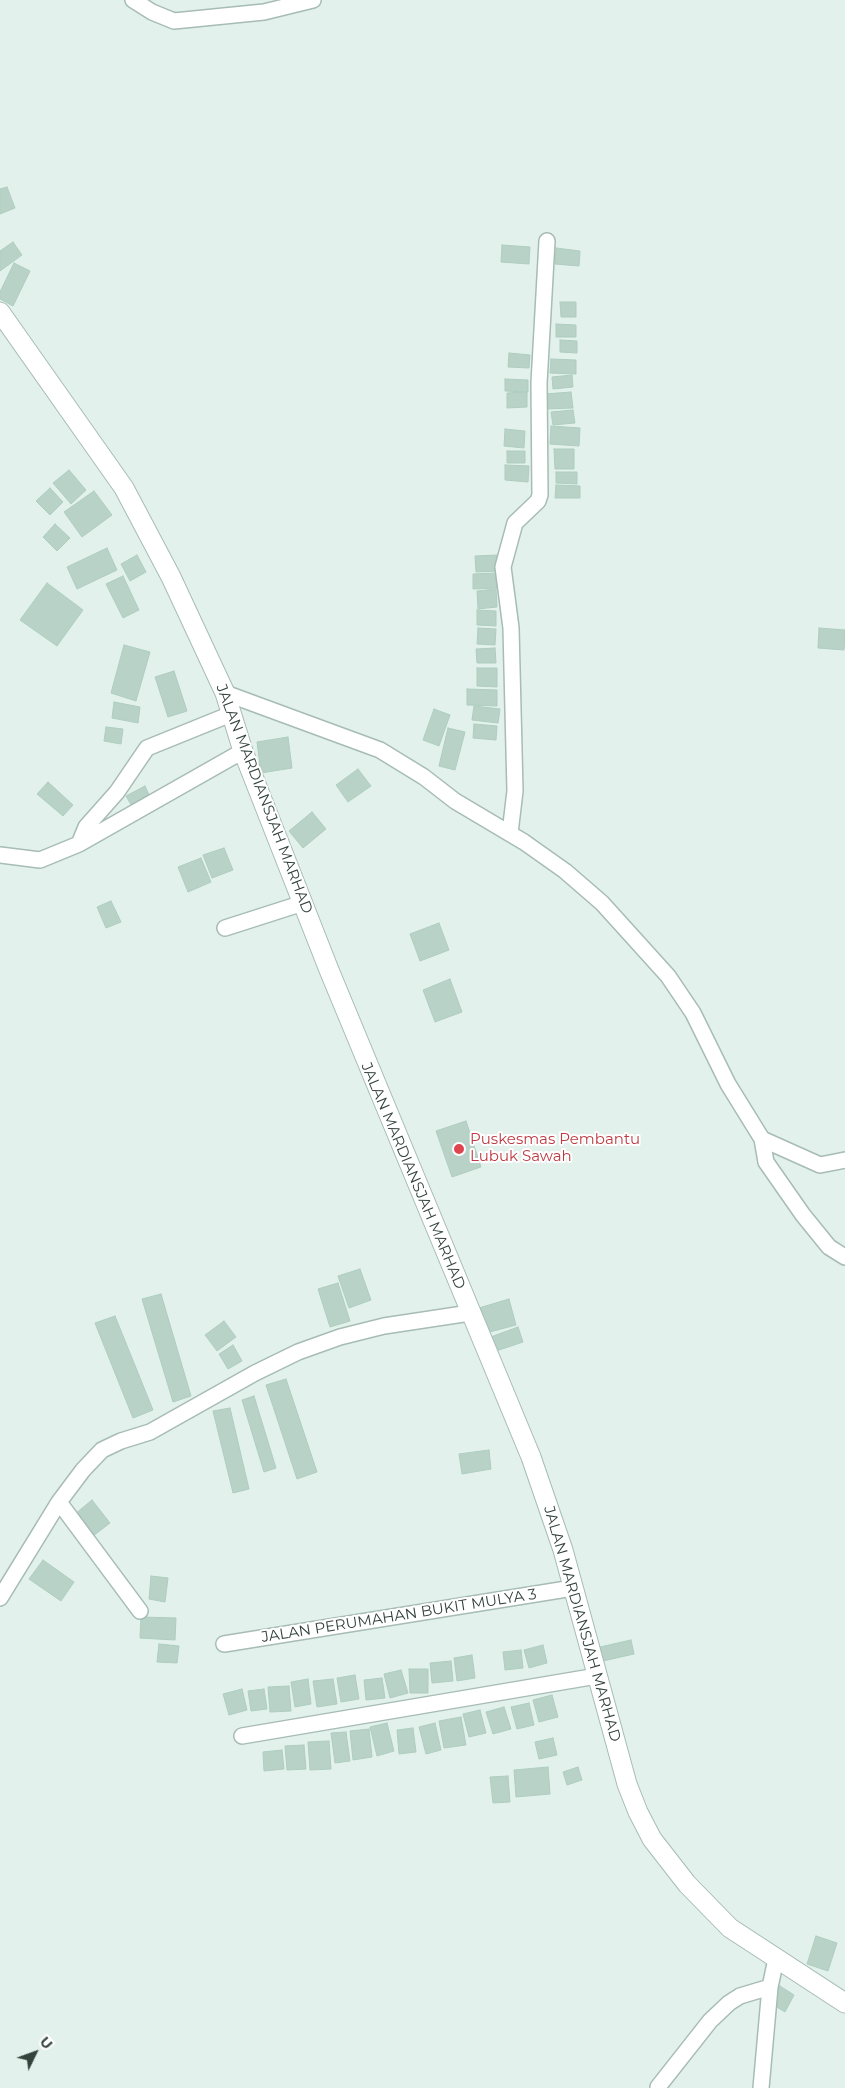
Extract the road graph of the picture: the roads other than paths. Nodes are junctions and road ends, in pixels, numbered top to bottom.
1 (134, 0) edge
2 (313, 0) edge
3 (547, 241) dead end
4 (0, 312) edge
5 (225, 694) junction
6 (231, 714) junction
7 (243, 751) junction
8 (510, 834) junction
9 (79, 844) junction
10 (0, 855) edge
11 (303, 903) junction
12 (225, 928) dead end
13 (762, 1139) junction
14 (845, 1160) edge
15 (845, 1257) edge
16 (470, 1313) junction
17 (59, 1502) junction
18 (573, 1588) junction
19 (0, 1598) edge
20 (140, 1611) dead end
21 (224, 1644) dead end
22 (598, 1676) junction
23 (242, 1736) dead end
24 (776, 1959) junction
25 (770, 1987) junction
26 (845, 2003) edge
27 (659, 2088) edge
28 (760, 2088) edge

1 - 2 street
3 - 8 street
4 - 5 street, JALAN MARDIANSJAH MARHAD
5 - 6 street, JALAN MARDIANSJAH MARHAD
5 - 8 street
6 - 7 street, JALAN MARDIANSJAH MARHAD
6 - 9 street
7 - 9 street
7 - 11 street, JALAN MARDIANSJAH MARHAD
8 - 13 street
9 - 10 street
11 - 12 street
11 - 16 street, JALAN MARDIANSJAH MARHAD
13 - 14 street
13 - 15 street
16 - 17 street
16 - 18 street, JALAN MARDIANSJAH MARHAD
17 - 19 street
17 - 20 street
18 - 21 street, JALAN PERUMAHAN BUKIT MULYA 3
18 - 22 street, JALAN MARDIANSJAH MARHAD
22 - 23 street
22 - 24 street, JALAN MARDIANSJAH MARHAD
24 - 25 street
24 - 26 street, JALAN MARDIANSJAH MARHAD
25 - 27 street
25 - 28 street

